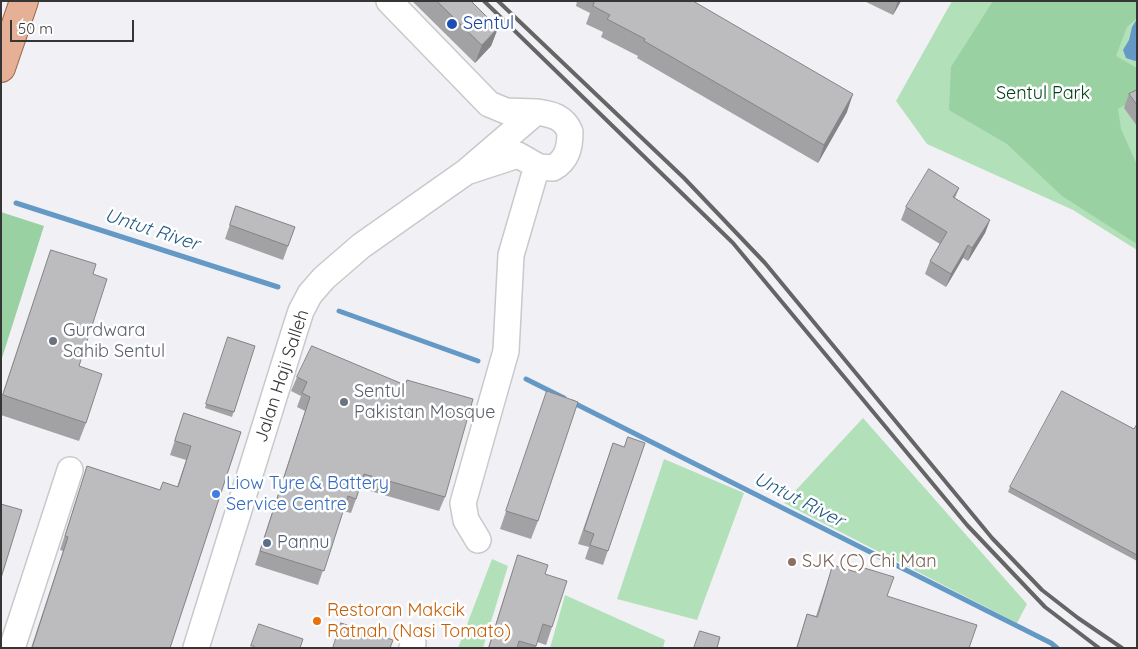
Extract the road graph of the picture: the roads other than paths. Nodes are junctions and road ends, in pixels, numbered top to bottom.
1 (4, 1) edge
2 (24, 1) edge
3 (389, 1) edge
4 (1, 9) edge
5 (1, 68) edge
6 (536, 112) junction
7 (541, 168) junction
8 (466, 172) junction
9 (70, 470) dead end
10 (478, 540) dead end
11 (12, 648) edge
12 (196, 648) edge

1 - 4 main road
2 - 5 main road
3 - 6 street
6 - 7 street
6 - 8 street, Jalan Haji Salleh
7 - 8 street, Jalan Haji Salleh
7 - 10 street
8 - 12 street, Jalan Haji Salleh
9 - 11 street

